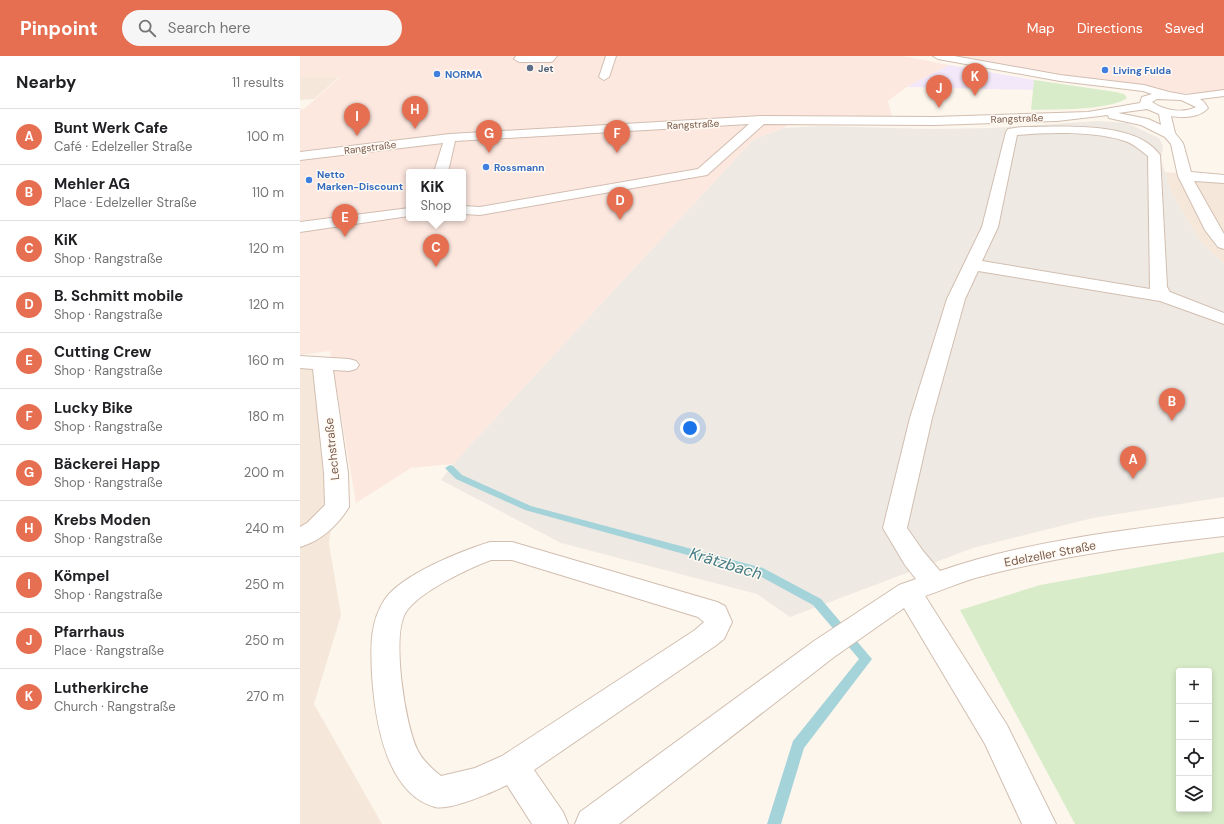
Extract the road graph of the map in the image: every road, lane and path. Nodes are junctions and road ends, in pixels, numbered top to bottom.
1 (521, 56) edge
2 (552, 56) edge
3 (611, 56) edge
4 (938, 56) edge
5 (604, 77) dead end
6 (1086, 81) junction
7 (1224, 93) edge
8 (1169, 96) junction
9 (1185, 98) junction
10 (1224, 98) edge
11 (1200, 104) junction
12 (1155, 106) junction
13 (1183, 113) junction
14 (1088, 115) junction
15 (1106, 115) junction
16 (761, 120) junction
17 (1178, 134) junction
18 (450, 138) junction
19 (300, 156) edge
20 (442, 169) edge
21 (1185, 176) junction
22 (1224, 179) edge
23 (466, 210) edge
24 (406, 212) edge
25 (300, 227) edge
26 (1224, 244) edge
27 (972, 265) junction
28 (1164, 296) junction
29 (1224, 319) edge
30 (311, 363) edge
31 (349, 365) dead end
32 (1224, 527) edge
33 (300, 538) edge
34 (922, 588) junction
35 (513, 766) junction
36 (550, 824) edge
37 (592, 824) edge
38 (1039, 824) edge

1 - 2 street
3 - 5 street
4 - 6 street
6 - 8 street
6 - 12 street
7 - 9 street
8 - 9 street
8 - 12 street
9 - 11 street
10 - 11 street
11 - 13 street
12 - 13 street
12 - 14 street, Rangstraße
12 - 15 street, Rangstraße
12 - 17 street
13 - 17 street
14 - 15 street, Rangstraße
14 - 16 street, Rangstraße
15 - 17 street
16 - 18 street, Rangstraße
16 - 23 street
17 - 21 street
18 - 19 street, Rangstraße
18 - 20 street
21 - 22 street
21 - 26 street
24 - 25 street
27 - 28 street
27 - 28 street
27 - 34 street
28 - 29 street
30 - 31 street
30 - 33 street, Lechstraße
32 - 34 street, Edelzeller Straße
34 - 37 street, Edelzeller Straße
34 - 38 street
35 - 35 street
35 - 36 street

